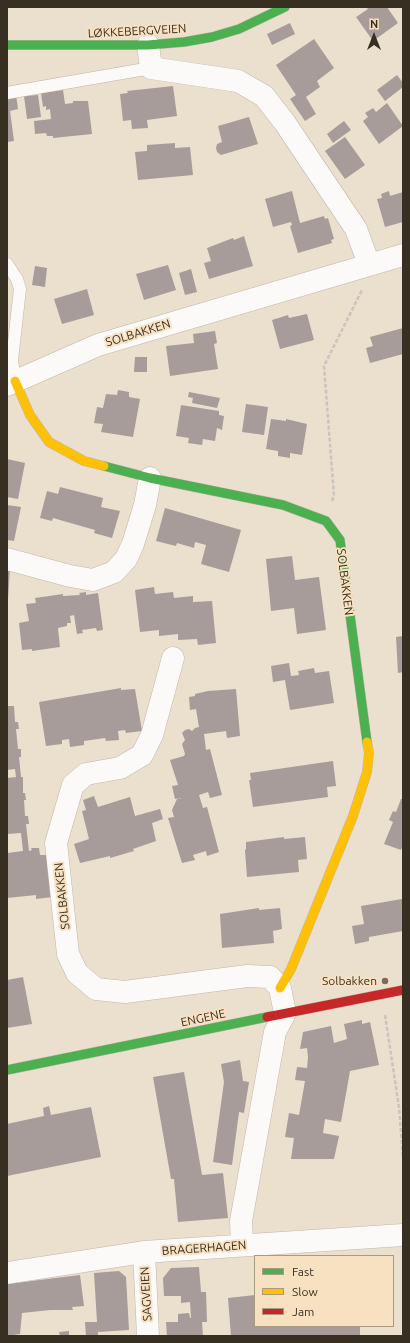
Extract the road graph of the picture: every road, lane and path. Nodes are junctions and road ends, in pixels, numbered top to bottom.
1 (285, 7) edge
2 (7, 45) edge
3 (148, 45) junction
4 (151, 68) junction
5 (7, 92) edge
6 (403, 255) edge
7 (7, 264) edge
8 (369, 264) junction
9 (11, 383) edge
10 (150, 478) junction
11 (326, 521) junction
12 (7, 559) edge
13 (173, 658) dead end
14 (280, 988) junction
15 (403, 990) edge
16 (382, 994) junction
17 (285, 1013) junction
18 (7, 1070) edge
19 (403, 1158) edge
20 (403, 1235) edge
21 (242, 1245) junction
22 (144, 1252) junction
23 (7, 1273) edge
24 (148, 1336) edge

1 - 3 street, LØKKEBERGVEIEN
2 - 3 street, LØKKEBERGVEIEN
3 - 4 street
4 - 5 lane
4 - 8 street
6 - 8 street, SOLBAKKEN
7 - 9 lane
8 - 9 street, SOLBAKKEN
8 - 11 path
9 - 10 street
10 - 11 street
10 - 12 street
11 - 14 street, SOLBAKKEN
13 - 14 street, SOLBAKKEN
14 - 17 street
15 - 16 street, ENGENE
16 - 17 street, ENGENE
16 - 19 path
17 - 18 street, ENGENE
17 - 21 street
20 - 21 street, BRAGERHAGEN
21 - 22 street, BRAGERHAGEN
22 - 23 street, BRAGERHAGEN
22 - 24 street, SAGVEIEN

